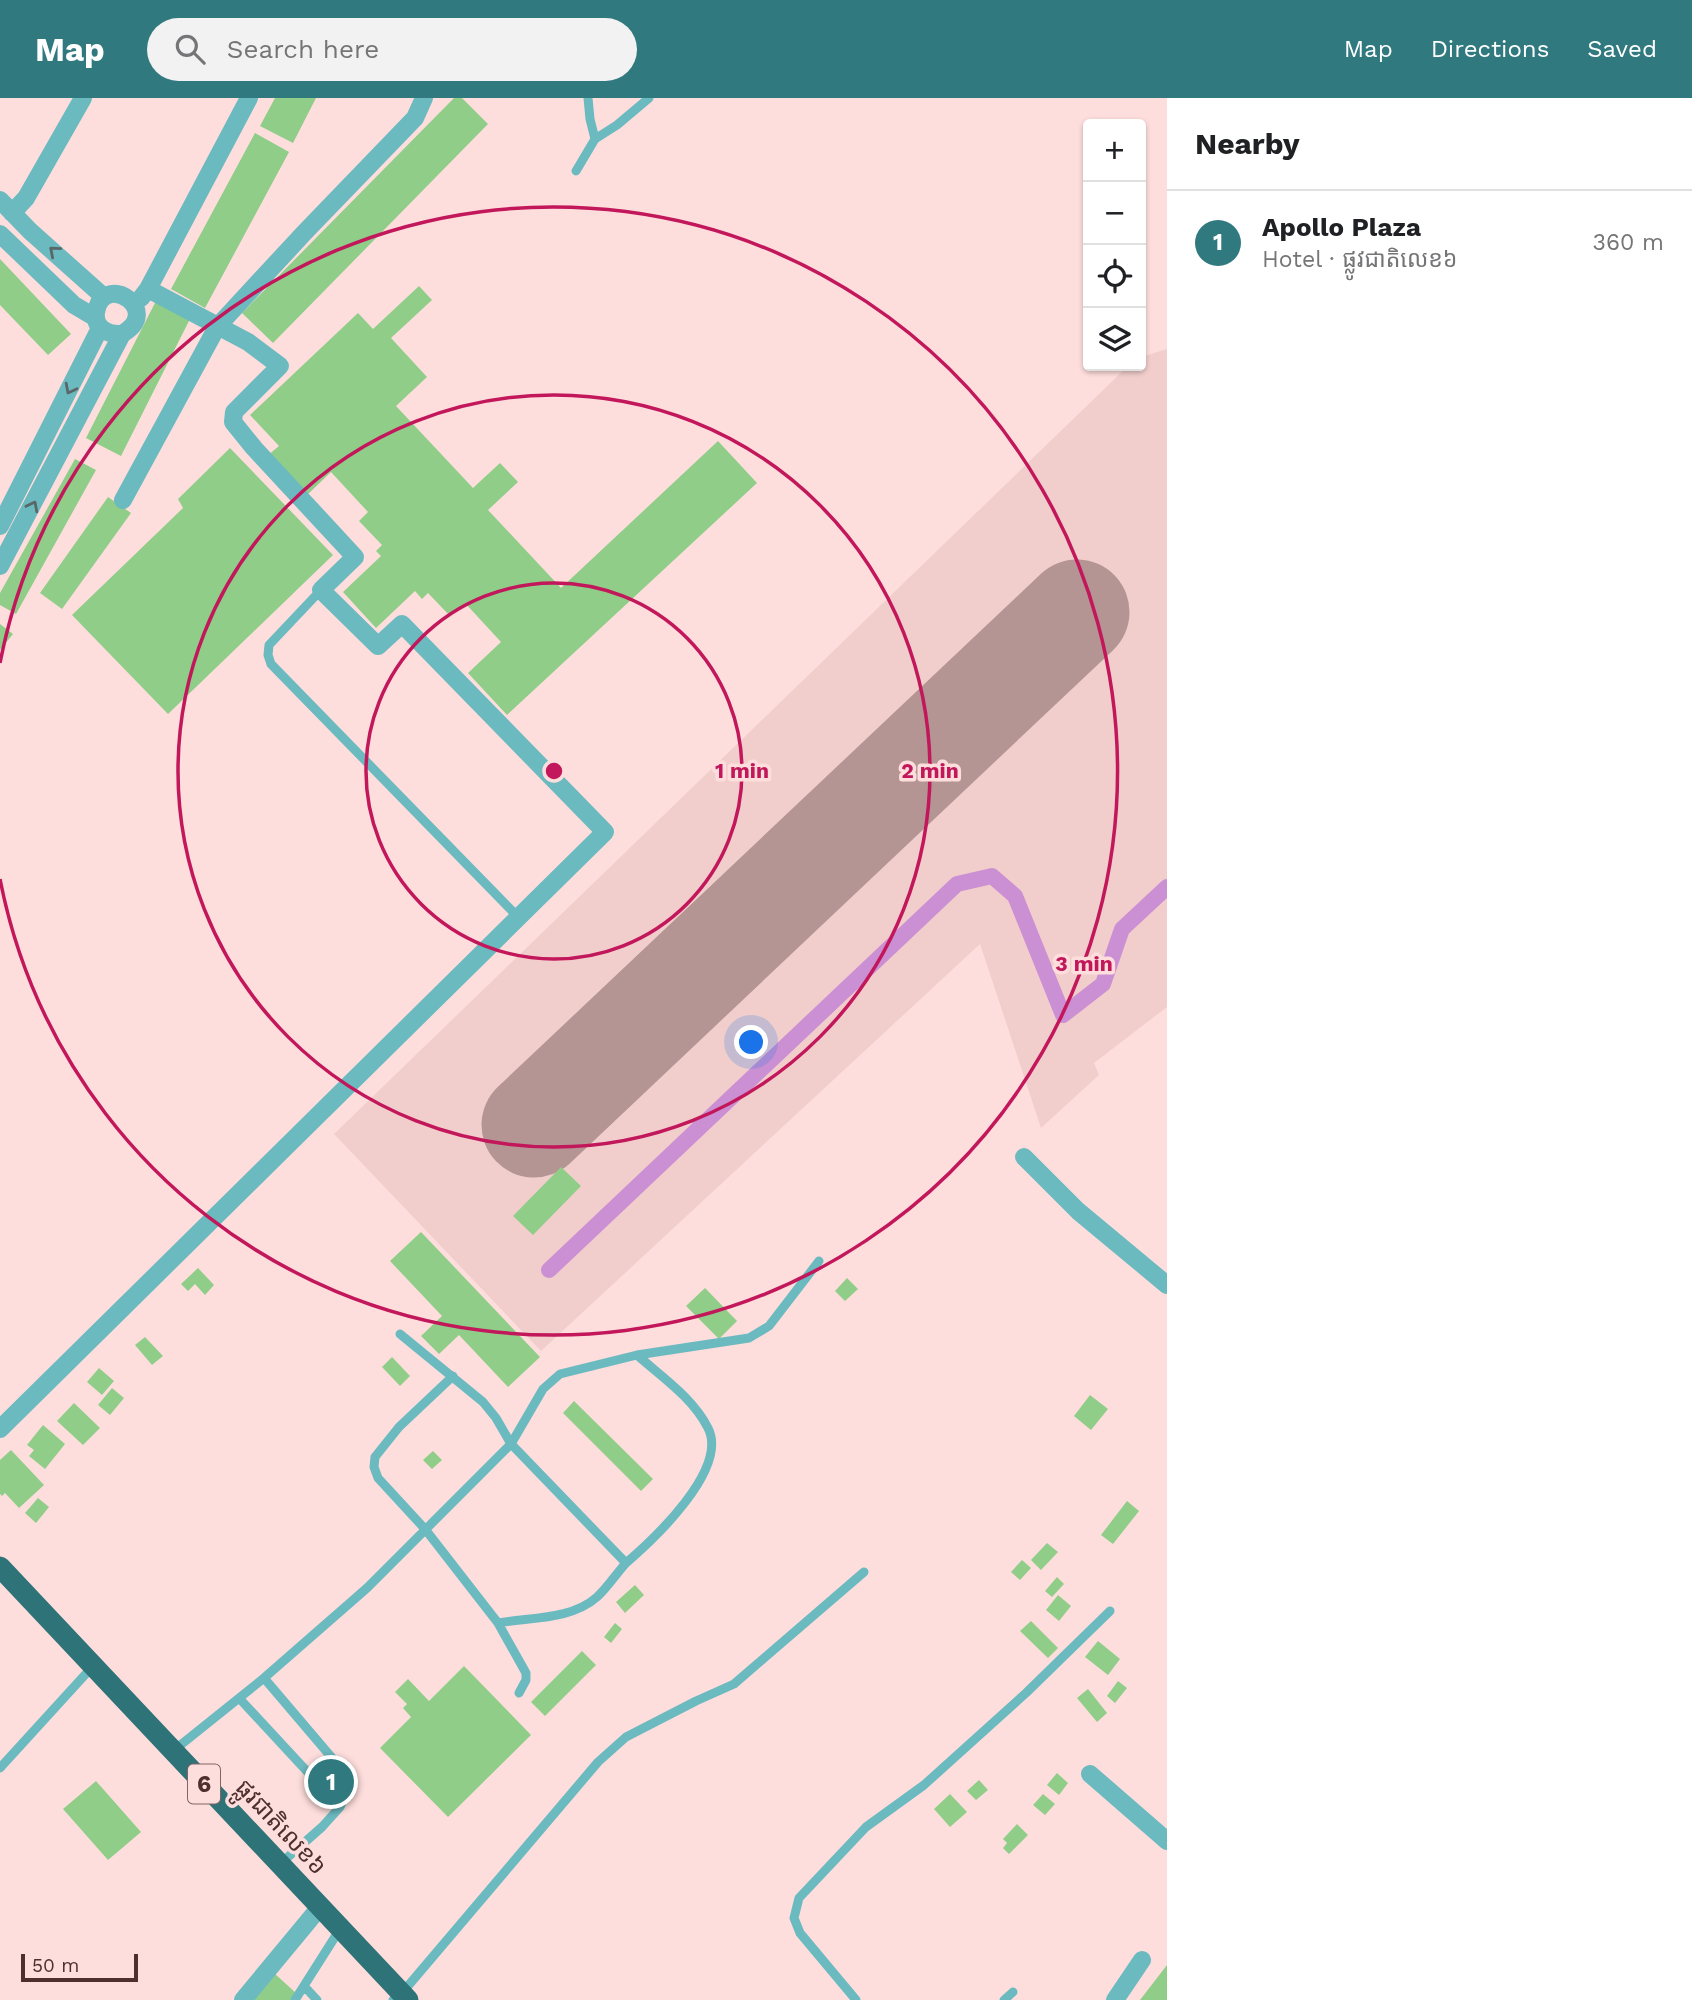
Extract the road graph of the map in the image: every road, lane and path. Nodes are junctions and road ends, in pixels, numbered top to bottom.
1 (83, 98) edge
2 (249, 98) edge
3 (424, 98) edge
4 (588, 98) edge
5 (649, 98) edge
6 (595, 139) junction
7 (576, 171) dead end
8 (6, 206) edge
9 (0, 234) edge
10 (148, 289) junction
11 (104, 297) junction
12 (135, 305) junction
13 (98, 323) junction
14 (217, 327) junction
15 (122, 334) junction
16 (123, 500) dead end
17 (0, 526) edge
18 (0, 566) edge
19 (321, 590) junction
20 (519, 918) junction
21 (1024, 1157) dead end
22 (819, 1261) dead end
23 (1167, 1285) edge
24 (400, 1334) dead end
25 (637, 1355) junction
26 (453, 1376) junction
27 (0, 1429) edge
28 (511, 1444) junction
29 (425, 1529) junction
30 (625, 1563) junction
31 (0, 1567) edge
32 (864, 1572) dead end
33 (1110, 1611) dead end
34 (498, 1623) junction
35 (93, 1666) junction
36 (264, 1678) junction
37 (519, 1693) dead end
38 (239, 1698) junction
39 (173, 1751) junction
40 (0, 1768) edge
41 (1090, 1774) dead end
42 (340, 1807) junction
43 (1167, 1841) edge
44 (280, 1864) junction
45 (320, 1907) junction
46 (340, 1929) junction
47 (1142, 1960) dead end
48 (304, 1986) junction
49 (1013, 1992) dead end
50 (401, 1998) edge
51 (243, 2000) edge
52 (295, 2000) edge
53 (317, 2000) edge
54 (856, 2000) edge
55 (1004, 2000) edge
56 (1115, 2000) edge

1 - 8 street
2 - 10 street
3 - 14 street
4 - 6 lane
5 - 6 lane
6 - 7 lane
11 -> 8 street
9 - 13 street
10 - 12 street
10 - 14 street
11 - 12 street
11 - 13 street
12 - 15 street
13 - 15 street
13 -> 17 street
14 - 16 street
14 - 19 street
18 -> 15 street
19 - 20 lane
19 - 20 street
20 - 27 street
21 - 23 street
22 - 25 lane
24 - 26 lane
25 - 28 lane
25 - 30 lane
26 - 28 lane
26 - 29 lane
28 - 29 lane
28 - 30 lane
29 - 34 lane
29 - 36 lane
30 - 34 lane
31 - 35 highway, ផ្លូវជាតិលេខ៦ / 6
32 - 50 lane
33 - 54 lane
34 - 37 lane
35 - 39 highway, ផ្លូវជាតិលេខ៦ / 6
35 - 40 lane
36 - 38 lane
36 - 42 lane
38 - 39 lane
38 - 42 lane
39 - 44 highway, ផ្លូវជាតិលេខ៦ / 6
41 - 43 street
42 - 44 lane
44 - 45 highway, ផ្លូវជាតិលេខ៦ / 6
45 - 46 highway, ផ្លូវជាតិលេខ៦ / 6
45 - 51 street
46 - 48 lane
46 - 50 highway, ផ្លូវជាតិលេខ៦ / 6
47 - 56 street
48 - 52 lane
48 - 53 lane
49 - 55 lane

